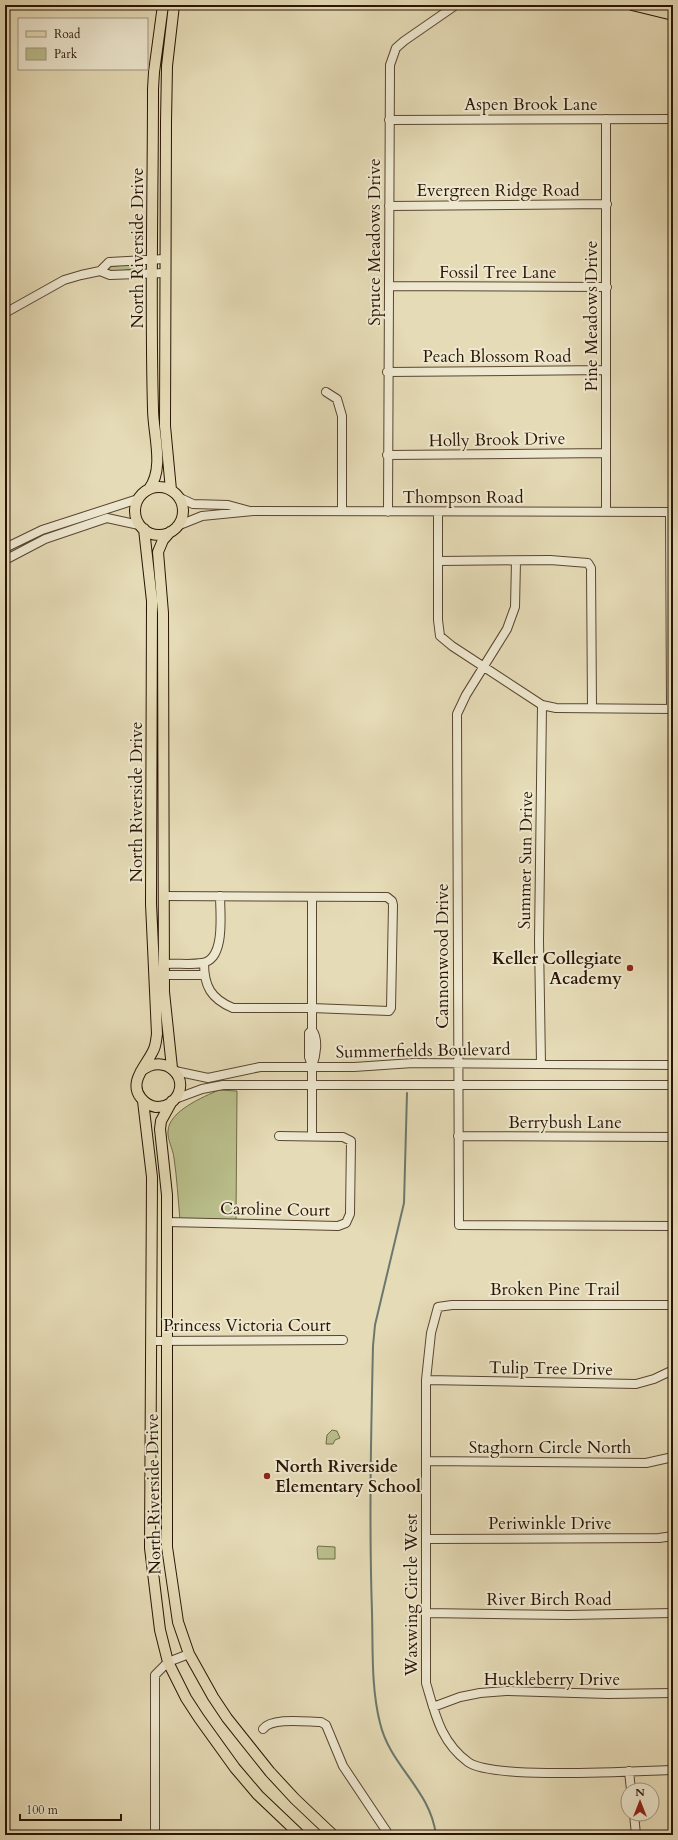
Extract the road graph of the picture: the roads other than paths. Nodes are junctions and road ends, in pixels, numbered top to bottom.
1 (163, 5) edge
2 (174, 5) edge
3 (456, 5) edge
4 (632, 5) edge
5 (673, 15) edge
6 (606, 119) junction
7 (673, 119) edge
8 (389, 120) junction
9 (607, 204) junction
10 (389, 206) junction
11 (153, 259) junction
12 (165, 259) junction
13 (100, 271) junction
14 (153, 273) junction
15 (165, 273) junction
16 (389, 286) junction
17 (607, 287) junction
18 (5, 313) edge
19 (606, 370) junction
20 (388, 372) junction
21 (326, 392) dead end
22 (606, 453) junction
23 (388, 455) junction
24 (148, 489) junction
25 (172, 490) junction
26 (180, 498) junction
27 (138, 499) junction
28 (253, 511) junction
29 (342, 512) junction
30 (388, 512) junction
31 (438, 512) junction
32 (606, 512) junction
33 (671, 512) edge
34 (142, 527) junction
35 (174, 529) junction
36 (42, 530) junction
37 (45, 538) junction
38 (5, 548) edge
39 (5, 560) edge
40 (438, 561) junction
41 (516, 561) junction
42 (483, 667) junction
43 (542, 705) junction
44 (592, 708) junction
45 (672, 709) edge
46 (164, 744) junction
47 (152, 749) junction
48 (164, 755) junction
49 (163, 896) junction
50 (220, 896) junction
51 (312, 897) junction
52 (204, 963) junction
53 (164, 964) junction
54 (164, 975) junction
55 (204, 975) junction
56 (312, 1008) junction
57 (457, 1064) junction
58 (541, 1064) junction
59 (673, 1065) edge
60 (312, 1066) junction
61 (173, 1070) junction
62 (141, 1071) junction
63 (312, 1085) junction
64 (457, 1085) junction
65 (673, 1085) edge
66 (173, 1100) junction
67 (143, 1101) junction
68 (279, 1136) dead end
69 (312, 1136) junction
70 (458, 1136) junction
71 (673, 1137) edge
72 (167, 1222) junction
73 (673, 1226) edge
74 (673, 1305) edge
75 (438, 1307) joint
76 (167, 1340) junction
77 (343, 1340) dead end
78 (151, 1341) junction
79 (673, 1370) edge
80 (426, 1380) junction
81 (673, 1457) edge
82 (426, 1461) junction
83 (673, 1536) edge
84 (426, 1539) junction
85 (426, 1613) junction
86 (673, 1613) edge
87 (189, 1654) junction
88 (168, 1662) junction
89 (673, 1692) edge
90 (433, 1707) junction
91 (263, 1729) dead end
92 (673, 1770) edge
93 (629, 1771) junction
94 (630, 1782) edge
95 (635, 1822) edge
96 (154, 1835) edge
97 (300, 1835) edge
98 (333, 1835) edge
99 (389, 1835) edge
100 (636, 1835) edge

1 - 11 main road, North Riverside Drive
2 - 12 main road, North Riverside Drive
3 - 8 street, Spruce Meadows Drive
4 - 5 main road
6 - 7 street, Aspen Brook Lane
6 - 8 street, Aspen Brook Lane
6 - 9 street, Pine Meadows Drive
8 - 10 street, Spruce Meadows Drive
9 - 10 street, Evergreen Ridge Road
9 - 17 street, Pine Meadows Drive
10 - 16 street, Spruce Meadows Drive
11 - 12 street
11 - 13 street
11 - 14 main road, North Riverside Drive
12 - 15 main road, North Riverside Drive
13 - 14 street
13 - 18 street
14 - 15 street
14 - 24 main road, North Riverside Drive
15 - 25 main road, North Riverside Drive
16 - 17 street, Fossil Tree Lane
16 - 20 street, Spruce Meadows Drive
17 - 19 street, Pine Meadows Drive
19 - 20 street, Peach Blossom Road
19 - 22 street, Pine Meadows Drive
20 - 23 street, Spruce Meadows Drive
21 - 29 street
22 - 23 street, Holly Brook Drive
22 - 32 street, Pine Meadows Drive
23 - 30 street, Spruce Meadows Drive
24 - 25 main road
24 - 27 main road, North Riverside Drive
25 - 26 main road
26 - 28 street, Thompson Road
26 - 35 main road, North Riverside Drive
27 - 34 main road, North Riverside Drive
27 - 36 street
28 - 29 street, Thompson Road
28 - 35 street, Thompson Road
29 - 30 street, Thompson Road
30 - 31 street, Thompson Road
31 - 32 street, Thompson Road
31 - 40 street
32 - 33 street, Thompson Road
33 - 45 street
34 - 35 main road
34 - 37 street
34 - 47 main road, North Riverside Drive
35 - 46 main road, North Riverside Drive
36 - 37 street
36 - 38 street
37 - 39 street
40 - 41 street
40 - 42 street
41 - 42 street, Cannonwood Drive
41 - 44 street
42 - 43 street
42 - 57 street, Cannonwood Drive
43 - 44 street
43 - 58 street, Summer Sun Drive
44 - 45 street
46 - 47 main road
46 - 48 main road, North Riverside Drive
47 - 48 main road
47 - 62 main road, North Riverside Drive
48 - 49 main road, North Riverside Drive
49 - 50 street
49 - 53 main road, North Riverside Drive
50 - 51 street
50 - 52 street
51 - 56 street
51 - 56 street
52 - 53 street
52 - 55 street
53 - 54 main road, North Riverside Drive
54 - 55 street
54 - 61 main road, North Riverside Drive
55 - 56 street
56 - 60 street
57 - 58 street, Summerfields Boulevard
57 - 60 street, Summerfields Boulevard
57 - 64 street, Cannonwood Drive
58 - 59 street, Summerfields Boulevard
60 - 61 street, Summerfields Boulevard
60 - 63 street
61 - 62 main road
61 - 66 main road, North Riverside Drive
62 - 67 main road, North Riverside Drive
63 - 64 street, Summerfields Boulevard
63 - 66 street, Summerfields Boulevard
63 - 69 street
64 - 65 street, Summerfields Boulevard
64 - 70 street, Cannonwood Drive
66 - 67 main road
66 - 72 main road, North Riverside Drive
67 - 78 main road, North Riverside Drive
68 - 69 street, Caroline Court
69 - 72 street, Caroline Court
70 - 71 street, Berrybush Lane
70 - 73 street, Cannonwood Drive
72 - 76 main road, North Riverside Drive
74 - 75 street, Broken Pine Trail
75 - 80 street, Waxwing Circle West
76 - 77 street, Princess Victoria Court
76 - 78 street, Princess Victoria Court
76 - 87 main road, North Riverside Drive
78 - 88 main road, North Riverside Drive
79 - 80 street, Tulip Tree Drive
80 - 82 street, Waxwing Circle West
81 - 82 street, Staghorn Circle North
82 - 84 street, Waxwing Circle West
83 - 84 street, Periwinkle Drive
84 - 85 street, Waxwing Circle West
85 - 86 street, River Birch Road
85 - 90 street, Waxwing Circle West
87 - 88 street
87 - 98 main road, North Riverside Drive
88 - 96 street
88 - 97 main road, North Riverside Drive
89 - 90 street, Huckleberry Drive
90 - 93 street, Waxwing Circle West
91 - 99 street
92 - 93 street
93 - 94 street
95 - 100 street

